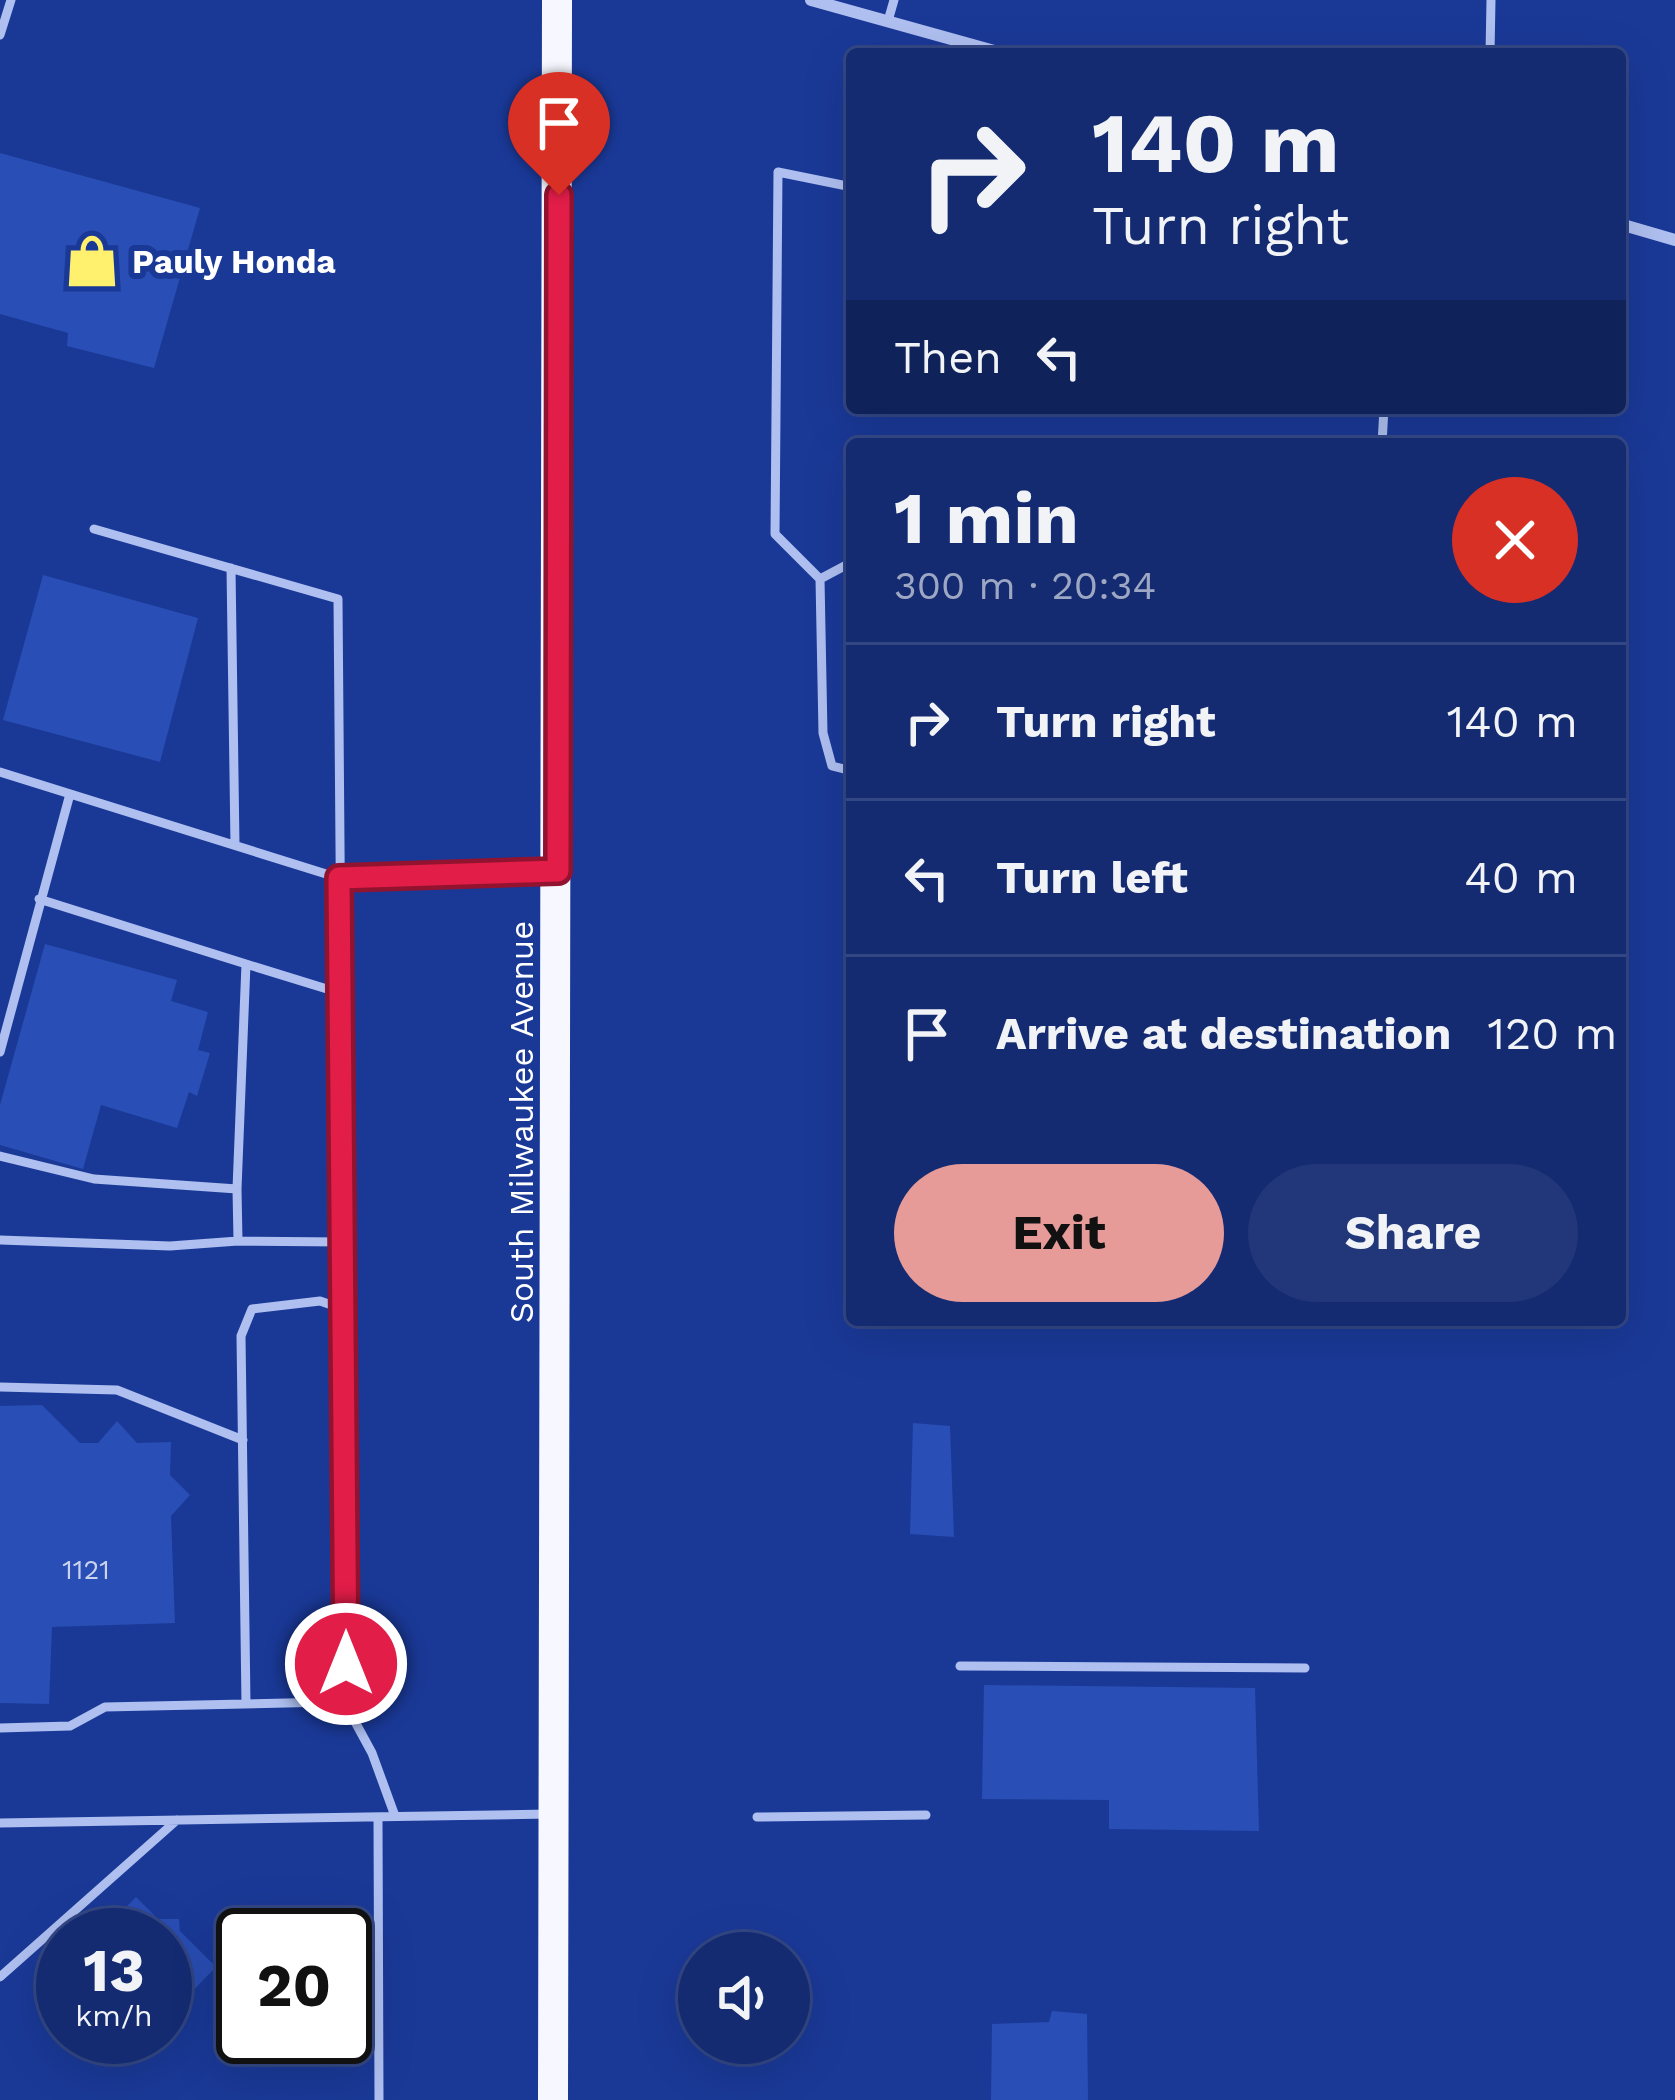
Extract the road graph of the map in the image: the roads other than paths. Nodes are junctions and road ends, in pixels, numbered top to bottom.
1 (11, 0) edge
2 (557, 0) edge
3 (811, 0) edge
4 (895, 0) edge
5 (1491, 0) edge
6 (888, 21) junction
7 (0, 34) edge
8 (985, 48) edge
9 (1490, 48) edge
10 (846, 186) edge
11 (1626, 226) edge
12 (1675, 240) edge
13 (94, 529) dead end
14 (846, 565) edge
15 (231, 568) junction
16 (820, 579) junction
17 (846, 770) edge
18 (0, 772) edge
19 (70, 794) junction
20 (235, 845) junction
21 (558, 871) junction
22 (339, 878) junction
23 (39, 899) junction
24 (246, 964) junction
25 (340, 993) junction
26 (0, 1052) edge
27 (0, 1156) edge
28 (237, 1189) junction
29 (0, 1240) edge
30 (238, 1241) junction
31 (343, 1242) junction
32 (343, 1309) junction
33 (0, 1387) edge
34 (243, 1440) junction
35 (960, 1666) dead end
36 (1305, 1668) dead end
37 (246, 1704) junction
38 (347, 1707) junction
39 (0, 1728) edge
40 (554, 1814) junction
41 (926, 1815) dead end
42 (395, 1816) junction
43 (379, 1817) junction
44 (757, 1817) dead end
45 (177, 1820) junction
46 (0, 1823) edge
47 (0, 1977) edge
48 (379, 2100) edge
49 (554, 2100) edge

1 - 7 lane
2 - 21 main road, South Milwaukee Avenue
3 - 6 street
4 - 6 lane
5 - 9 lane
6 - 8 street
10 - 16 lane
11 - 12 street
13 - 15 lane
14 - 16 lane
15 - 20 lane
15 - 22 lane
16 - 17 lane
18 - 19 lane
19 - 20 lane
19 - 23 lane
20 - 22 lane
21 - 22 lane
21 - 40 main road, South Milwaukee Avenue
22 - 25 lane
23 - 24 lane
23 - 26 lane
24 - 25 lane
24 - 28 lane
25 - 31 lane
27 - 28 lane
28 - 30 lane
29 - 30 lane
30 - 31 lane
31 - 32 lane
32 - 34 lane
32 - 38 lane
33 - 34 lane
34 - 37 lane
35 - 36 lane
37 - 38 lane
37 - 39 lane
38 - 42 lane
40 - 42 lane
40 - 49 main road, South Milwaukee Avenue
41 - 44 lane
42 - 43 lane
43 - 45 lane
43 - 48 lane
45 - 46 lane
45 - 47 lane

